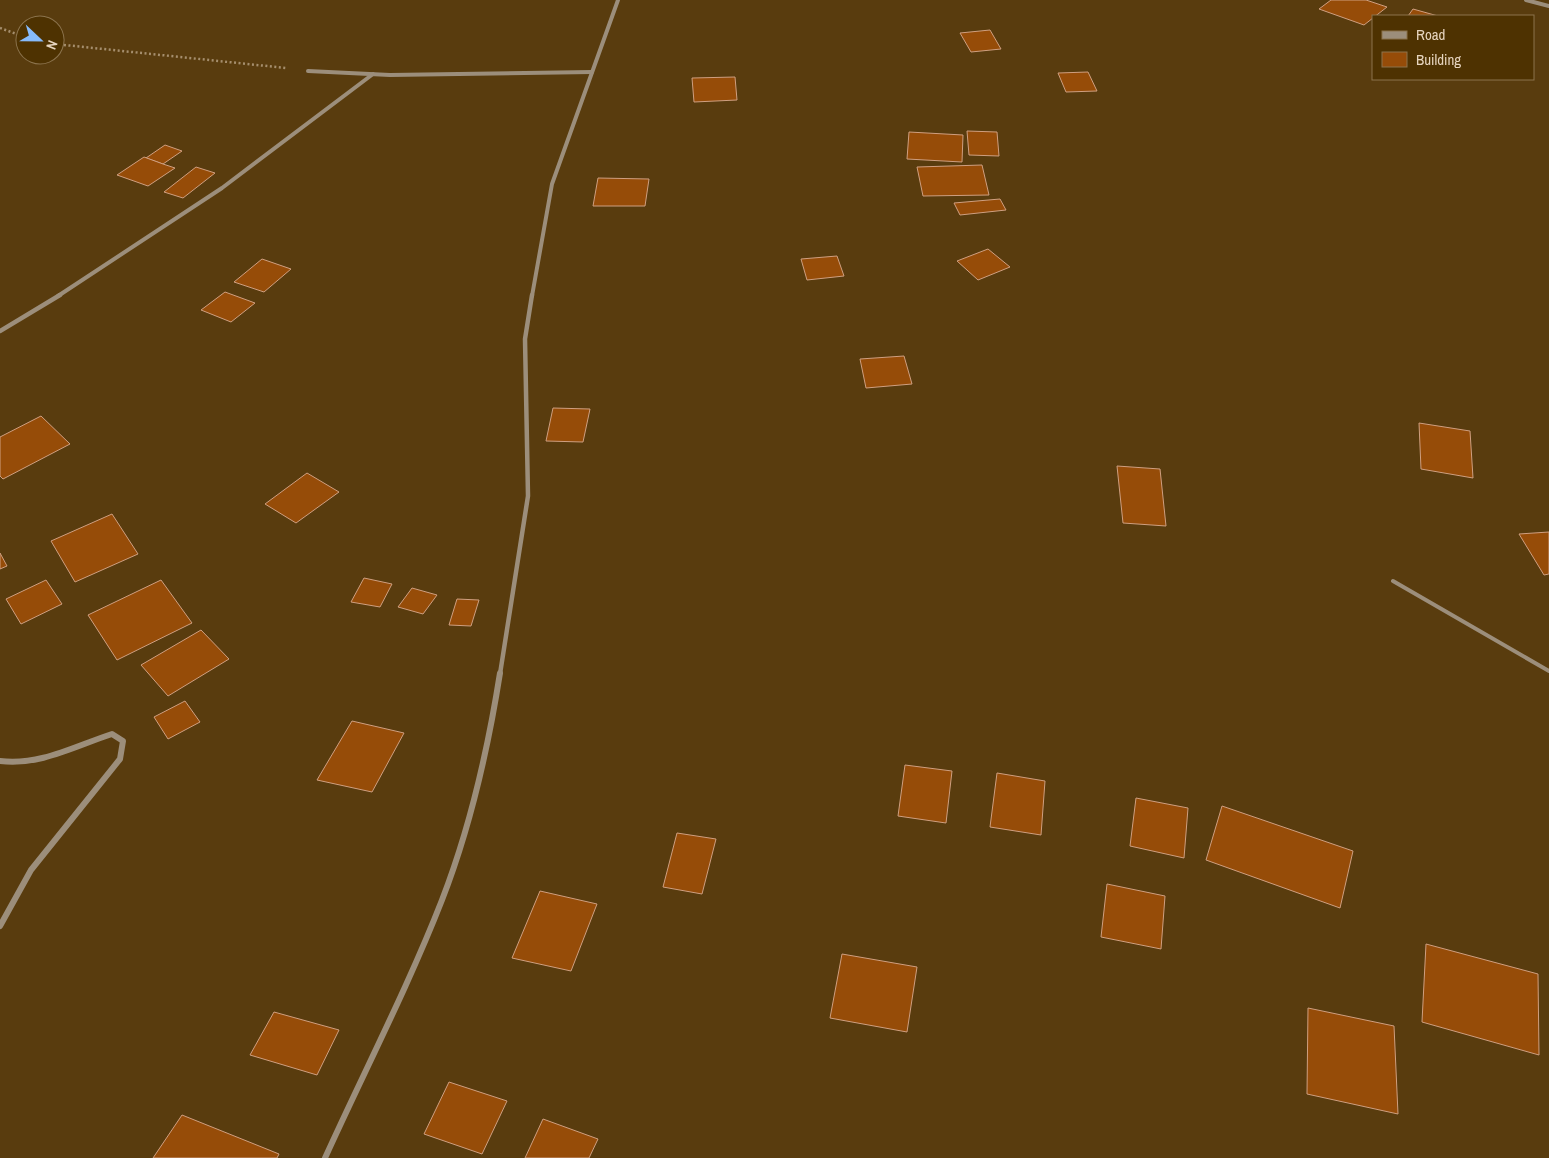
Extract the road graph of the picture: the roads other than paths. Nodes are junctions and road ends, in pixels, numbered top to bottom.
1 (618, 0) edge
2 (1526, 0) edge
3 (1549, 6) edge
4 (308, 71) road end
5 (592, 72) junction
6 (373, 74) junction
7 (0, 331) edge
8 (1393, 581) dead end
9 (1549, 671) edge
10 (0, 761) edge
11 (0, 926) edge
12 (325, 1158) edge

1 - 5 street
2 - 3 street
4 - 6 street
5 - 6 street
5 - 12 street
6 - 7 street
8 - 9 lane
10 - 11 street

